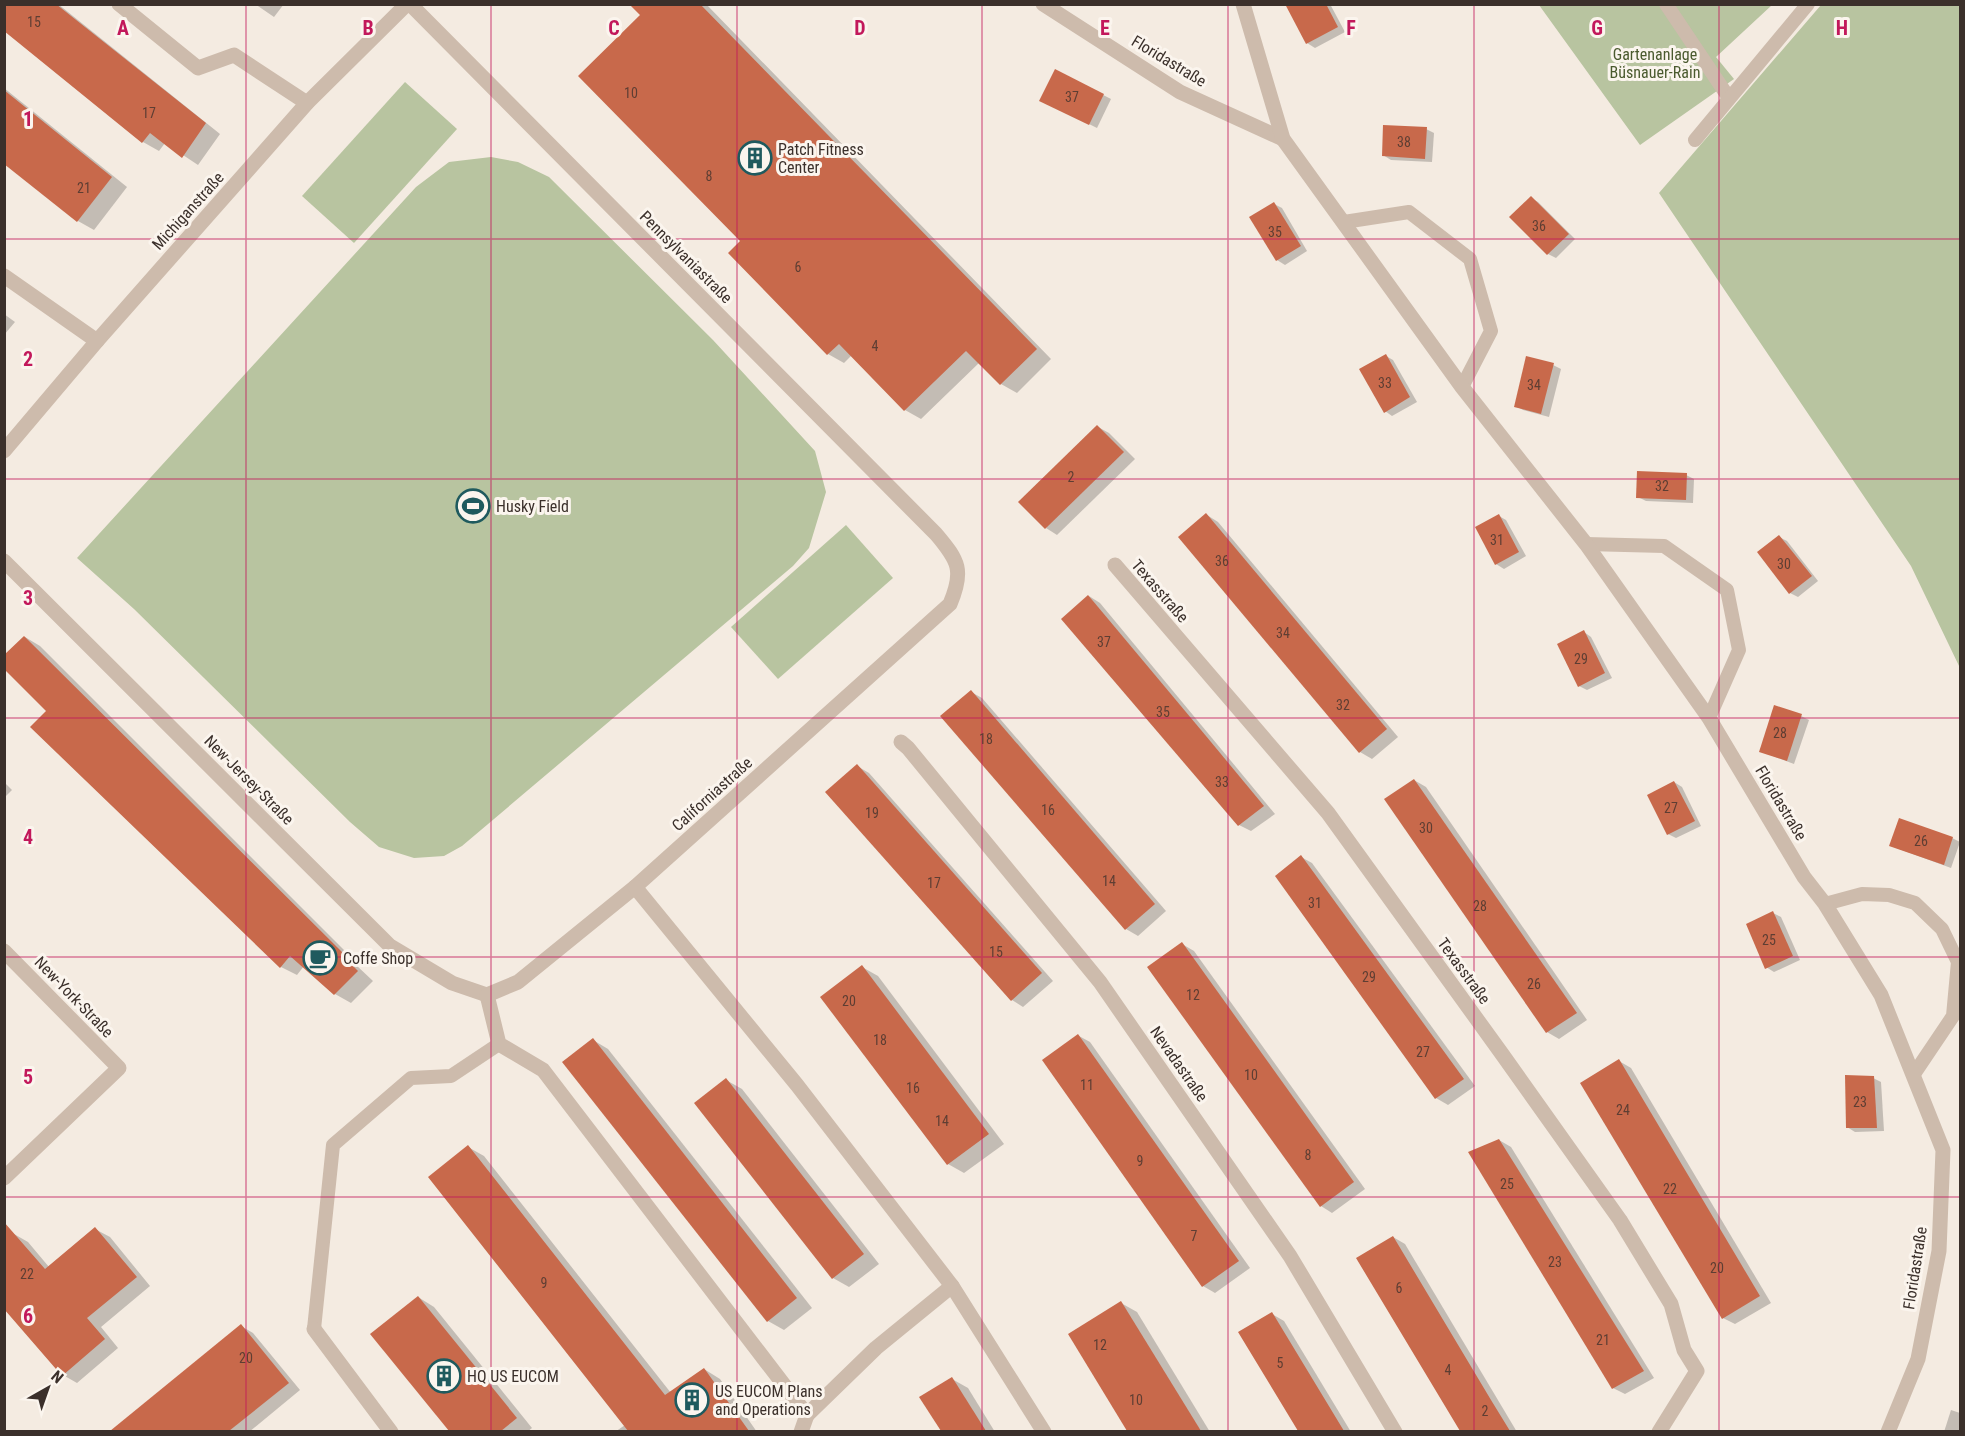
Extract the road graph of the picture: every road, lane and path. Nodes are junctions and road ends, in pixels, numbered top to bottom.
1 (119, 4) edge
2 (409, 4) edge
3 (1043, 4) edge
4 (1243, 4) edge
5 (1666, 4) edge
6 (1808, 4) edge
7 (1729, 98) junction
8 (307, 103) junction
9 (1282, 139) junction
10 (1695, 140) dead end
11 (1344, 222) junction
12 (4, 276) edge
13 (97, 341) junction
14 (1462, 387) junction
15 (4, 451) edge
16 (1586, 544) junction
17 (4, 561) edge
18 (1115, 565) dead end
19 (950, 604) joint
20 (1709, 718) junction
21 (901, 742) dead end
22 (635, 887) junction
23 (1825, 904) junction
24 (4, 951) edge
25 (487, 995) junction
26 (499, 1044) junction
27 (1914, 1074) junction
28 (4, 1178) edge
29 (952, 1286) junction
30 (314, 1329) joint
31 (807, 1415) junction
32 (391, 1431) edge
33 (801, 1431) edge
34 (1044, 1431) edge
35 (1395, 1431) edge
36 (1659, 1431) edge
37 (1888, 1431) edge

1 - 8 street
2 - 8 street, Michiganstraße
2 - 19 street, Pennsylvaniastraße
3 - 9 street, Floridastraße
4 - 9 street, Floridastraße
5 - 7 lane
6 - 7 lane
7 - 10 lane
8 - 13 street, Michiganstraße
9 - 11 street, Floridastraße
11 - 14 street, Floridastraße
11 - 14 lane
12 - 13 street
13 - 15 street, Michiganstraße
14 - 16 street, Floridastraße
16 - 20 street, Floridastraße
16 - 20 lane
17 - 25 street, New-Jersey-Straße
18 - 36 street, Texasstraße
19 - 22 street, Californiastraße
20 - 23 street, Floridastraße
21 - 35 street, Nevadastraße
22 - 25 street, Californiastraße
22 - 29 street
23 - 27 street, Floridastraße
23 - 27 lane
24 - 28 street, New-York-Straße
25 - 26 street
26 - 30 lane
26 - 31 street
27 - 37 street, Floridastraße
29 - 31 street
29 - 34 street
30 - 32 street
31 - 33 street

